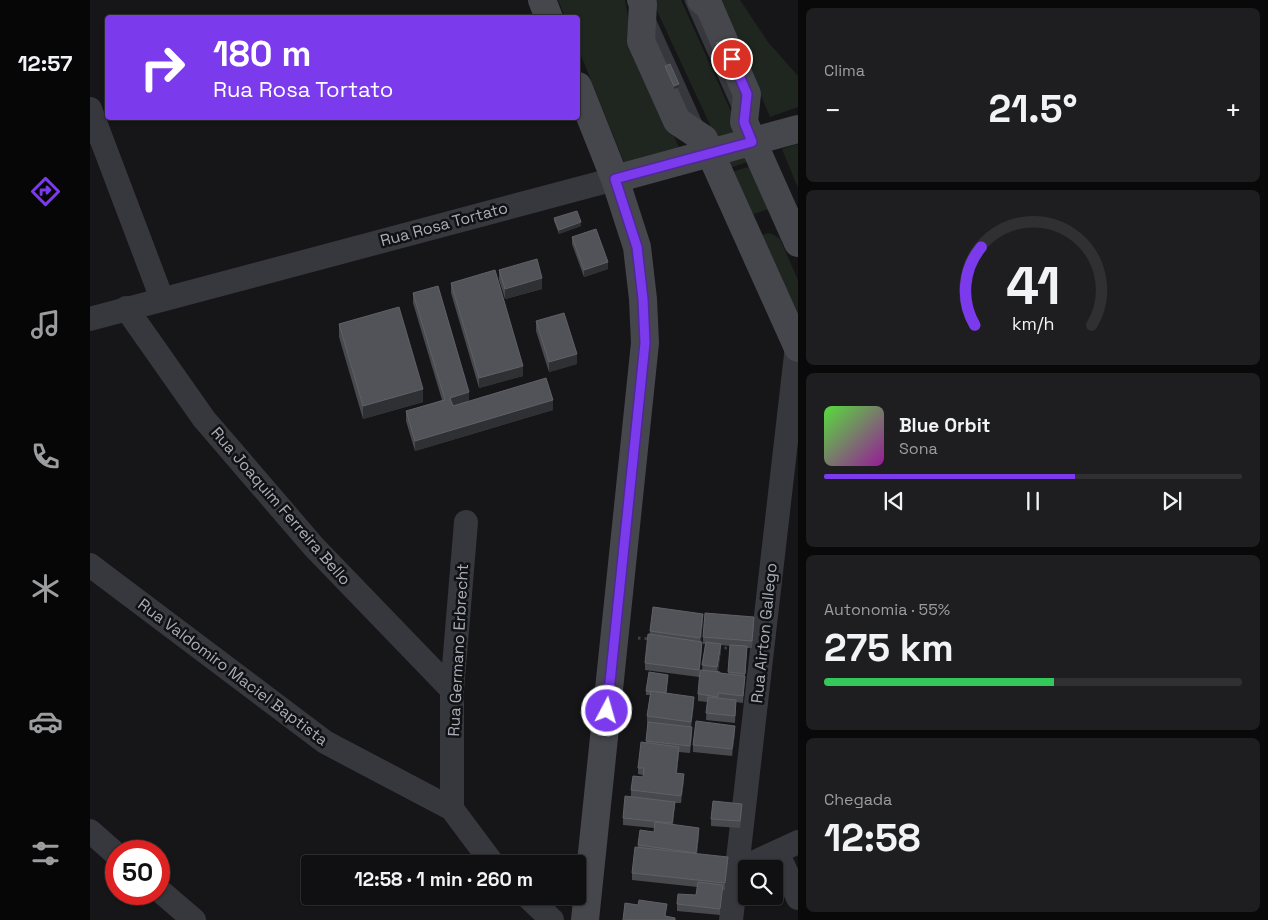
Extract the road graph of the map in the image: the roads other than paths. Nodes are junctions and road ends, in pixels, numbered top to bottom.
1 (542, 0) edge
2 (690, 0) edge
3 (700, 0) edge
4 (642, 2) edge
5 (548, 15) edge
6 (580, 91) edge
7 (90, 109) edge
8 (798, 129) edge
9 (748, 132) junction
10 (708, 146) junction
11 (615, 179) junction
12 (785, 214) junction
13 (743, 226) junction
14 (798, 243) edge
15 (162, 298) junction
16 (126, 308) junction
17 (90, 319) edge
18 (798, 347) edge
19 (466, 522) dead end
20 (90, 564) edge
21 (452, 690) junction
22 (452, 809) junction
23 (90, 831) edge
24 (105, 844) edge
25 (788, 847) edge
26 (486, 855) edge
27 (739, 860) edge
28 (760, 860) edge
29 (738, 870) edge
30 (798, 898) edge
31 (170, 899) edge
32 (536, 905) edge
33 (194, 920) edge
34 (552, 920) edge
35 (585, 920) edge
36 (731, 920) edge

1 - 5 main road
2 - 9 lane
3 - 9 main road
4 - 10 main road
6 - 11 main road
7 - 15 street
8 - 9 main road, Rua Rosa Tortato
9 - 10 main road, Rua Rosa Tortato
9 - 12 main road
10 - 11 main road, Rua Rosa Tortato
10 - 13 main road
11 - 15 street, Rua Rosa Tortato
11 - 35 main road
12 - 13 main road
12 - 14 main road
13 - 18 main road
15 - 16 street, Rua Rosa Tortato
16 - 17 street, Rua Rosa Tortato
16 - 21 street, Rua Joaquim Ferreira Bello
18 - 27 street, Rua Airton Gallego
19 - 21 street, Rua Germano Erbrecht
20 - 22 street, Rua Valdomiro Maciel Baptista
21 - 22 street, Rua Germano Erbrecht
22 - 26 street, Rua Valdomiro Maciel Baptista
23 - 24 street
25 - 28 street
25 - 30 street
29 - 36 street, Rua Airton Gallego
31 - 33 street
32 - 34 street

